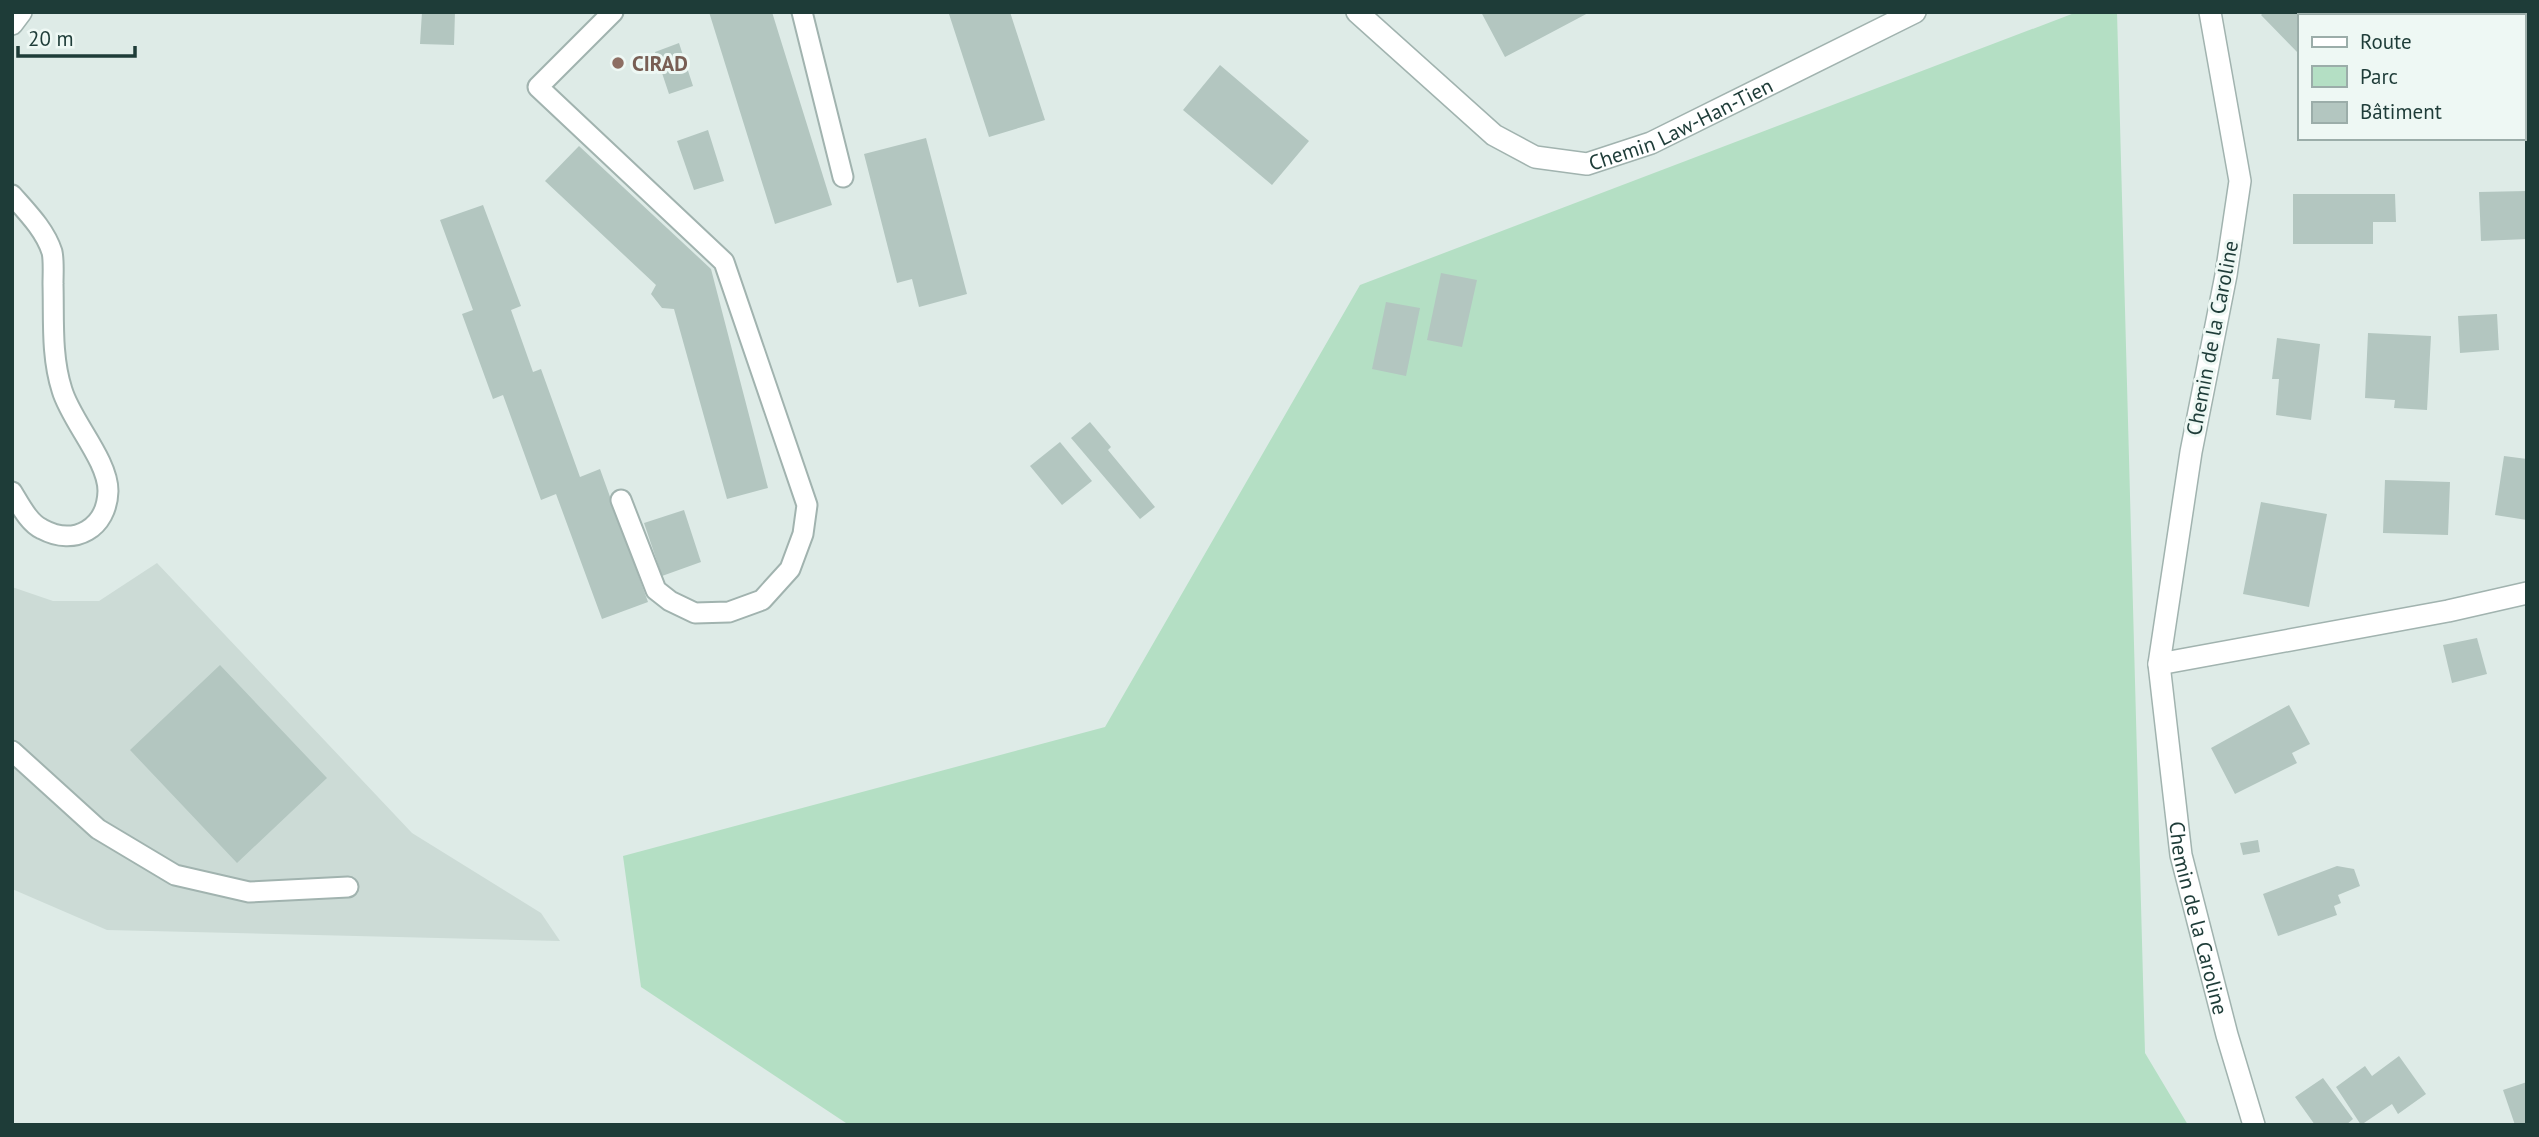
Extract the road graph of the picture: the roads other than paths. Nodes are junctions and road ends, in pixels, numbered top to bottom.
1 (21, 12) edge
2 (613, 12) edge
3 (802, 12) edge
4 (1357, 12) edge
5 (1914, 12) edge
6 (2210, 12) edge
7 (12, 24) edge
8 (844, 177) dead end
9 (12, 195) edge
10 (12, 492) edge
11 (621, 500) dead end
12 (2527, 593) edge
13 (2159, 664) junction
14 (12, 751) edge
15 (348, 887) dead end
16 (2254, 1125) edge

1 - 7 street
2 - 11 lane
3 - 8 lane
4 - 5 street, Chemin Law-Han-Tien
6 - 13 street, Chemin de la Caroline
9 - 10 lane
12 - 13 street
13 - 16 street, Chemin de la Caroline
14 - 15 lane

